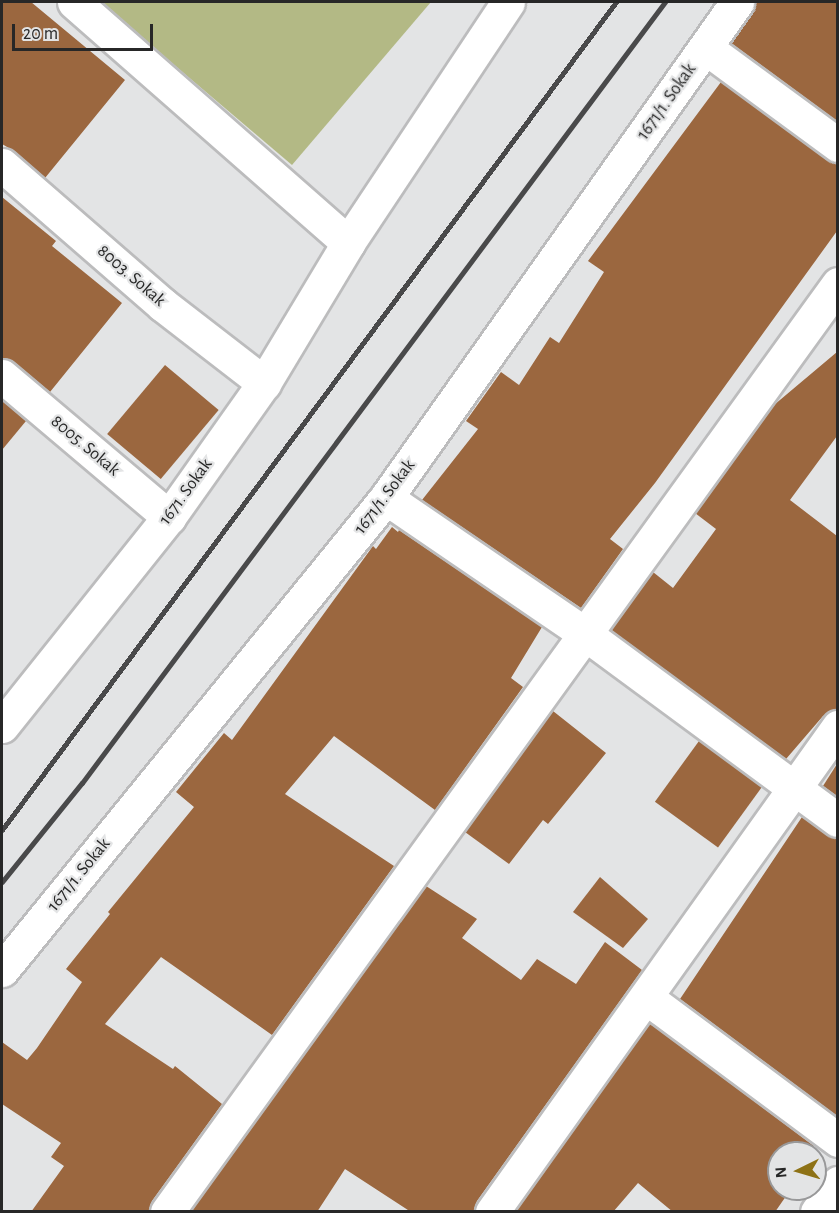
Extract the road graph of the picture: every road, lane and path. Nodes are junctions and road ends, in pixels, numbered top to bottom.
1 (74, 2) edge
2 (508, 2) edge
3 (737, 2) edge
4 (706, 48) junction
5 (837, 145) edge
6 (2, 165) edge
7 (348, 243) junction
8 (837, 284) edge
9 (2, 376) edge
10 (264, 383) junction
11 (386, 498) junction
12 (169, 517) junction
13 (584, 633) junction
14 (2, 726) edge
15 (837, 727) edge
16 (794, 786) junction
17 (837, 820) edge
18 (2, 970) edge
19 (647, 998) junction
20 (837, 1140) edge
21 (837, 1183) edge
22 (167, 1212) edge
23 (492, 1212) edge
24 (817, 1212) edge

1 - 7 street
2 - 7 street, 1671. Sokak
3 - 4 street, 1671/1. Sokak
4 - 5 street
4 - 11 street, 1671/1. Sokak
6 - 10 street, 8003. Sokak
7 - 10 street, 1671. Sokak
8 - 13 street
9 - 12 street, 8005. Sokak
10 - 12 street, 1671. Sokak
11 - 13 street
11 - 18 street, 1671/1. Sokak
12 - 14 street, 1671. Sokak
13 - 16 street
13 - 22 street
15 - 16 street
16 - 17 street
16 - 19 street
19 - 20 street
19 - 23 street
21 - 24 street

